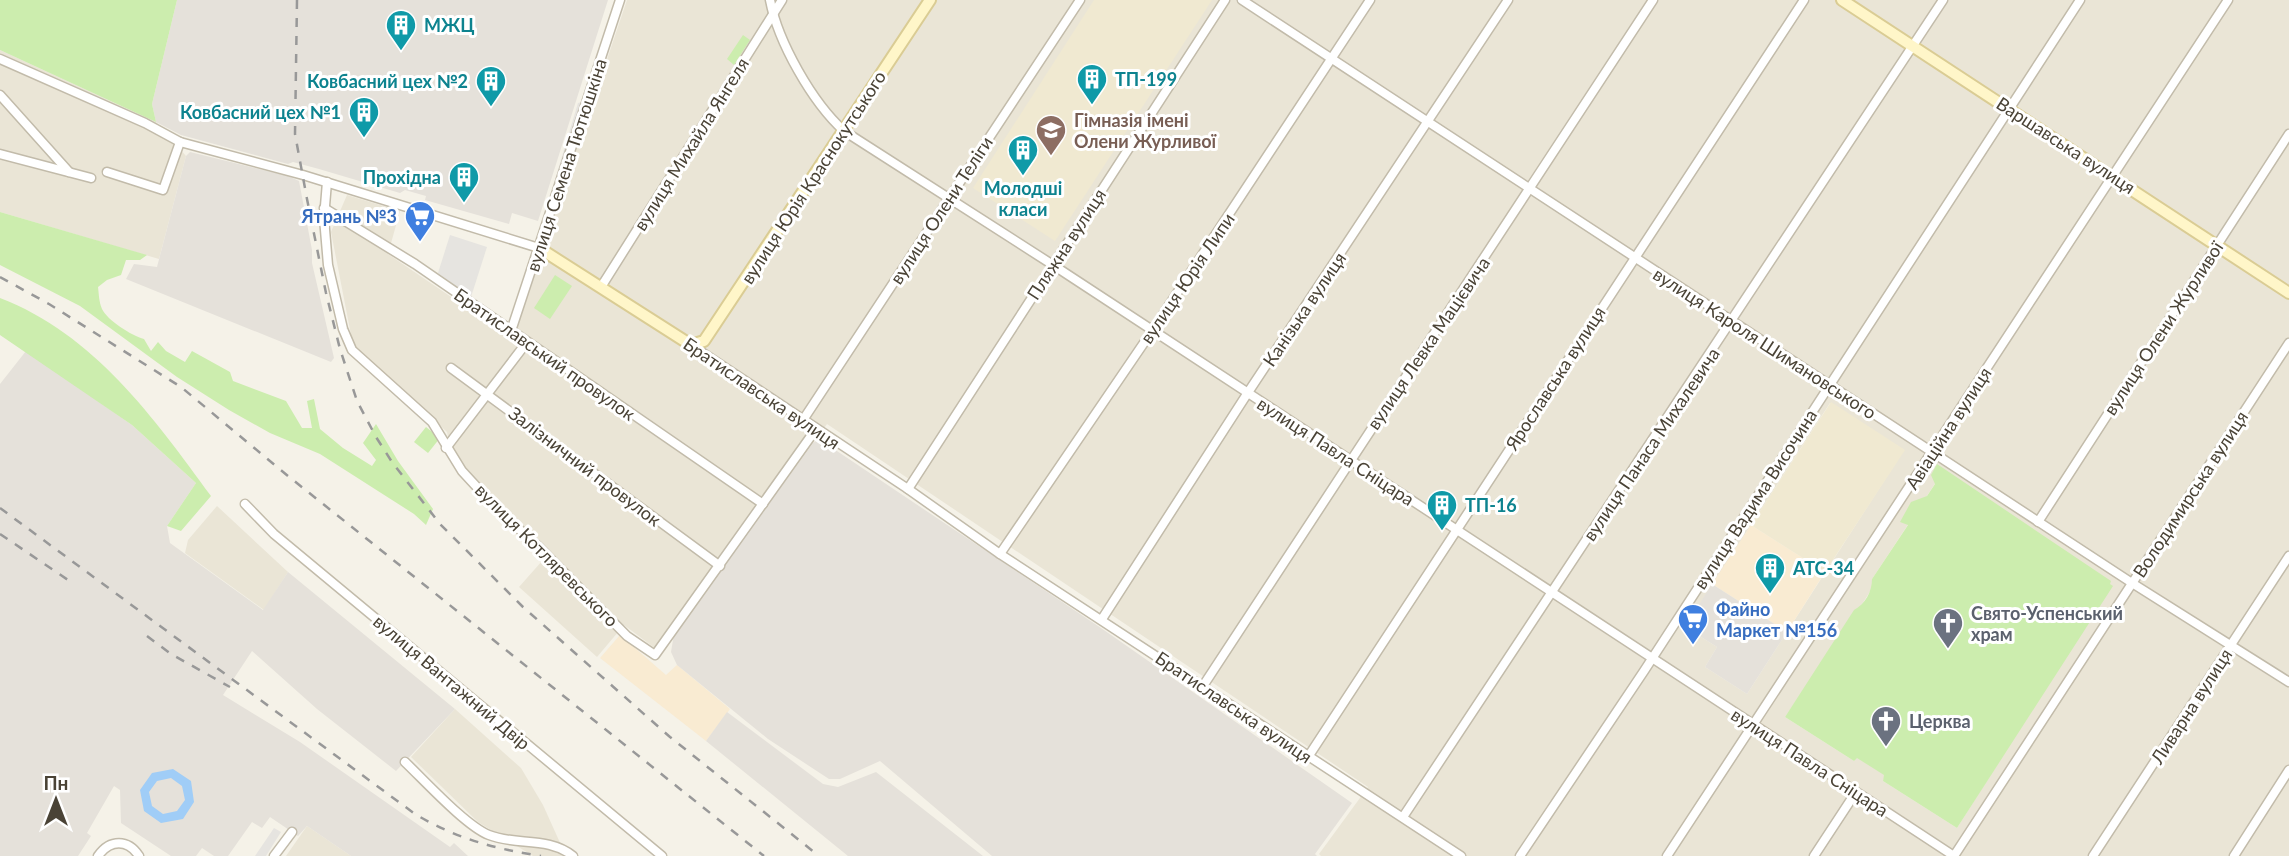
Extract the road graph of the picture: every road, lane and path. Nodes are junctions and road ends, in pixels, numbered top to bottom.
1 (620, 0) edge
2 (770, 0) edge
3 (782, 0) edge
4 (930, 0) edge
5 (1080, 0) edge
6 (1225, 0) edge
7 (1242, 0) edge
8 (1370, 0) edge
9 (1508, 0) edge
10 (1653, 0) edge
11 (1804, 0) edge
12 (1842, 0) edge
13 (1943, 0) edge
14 (2080, 0) edge
15 (2228, 0) edge
16 (773, 13) junction
17 (1913, 45) junction
18 (1332, 58) junction
19 (0, 59) edge
20 (0, 95) edge
21 (2008, 108) junction
22 (1429, 121) junction
23 (844, 131) junction
24 (2289, 134) edge
25 (180, 142) junction
26 (0, 154) edge
27 (69, 172) junction
28 (107, 172) dead end
29 (2113, 176) junction
30 (91, 178) dead end
31 (327, 182) junction
32 (1529, 190) junction
33 (949, 198) junction
34 (324, 208) junction
35 (2216, 244) junction
36 (538, 248) junction
37 (1634, 258) junction
38 (1053, 265) junction
39 (601, 287) junction
40 (2289, 293) edge
41 (1732, 321) junction
42 (511, 331) junction
43 (1152, 331) junction
44 (527, 342) junction
45 (2289, 343) edge
46 (691, 345) junction
47 (451, 368) dead end
48 (1829, 384) junction
49 (488, 394) junction
50 (1247, 394) junction
51 (803, 420) junction
52 (816, 429) junction
53 (446, 448) junction
54 (1932, 452) junction
55 (1350, 460) junction
56 (908, 489) junction
57 (245, 504) dead end
58 (763, 505) junction
59 (2038, 522) junction
60 (1455, 530) junction
61 (1000, 554) junction
62 (2289, 556) edge
63 (720, 566) junction
64 (2132, 583) junction
65 (1553, 593) junction
66 (1102, 619) junction
67 (2231, 645) junction
68 (1652, 658) junction
69 (2289, 682) edge
70 (1203, 686) junction
71 (1752, 725) junction
72 (1308, 757) junction
73 (405, 762) dead end
74 (2289, 770) edge
75 (1856, 792) junction
76 (1403, 817) junction
77 (292, 832) dead end
78 (102, 855) edge
79 (139, 856) edge
80 (274, 856) edge
81 (573, 856) edge
82 (662, 856) edge
83 (1461, 856) edge
84 (1520, 856) edge
85 (1667, 856) edge
86 (1814, 856) edge
87 (1954, 856) edge
88 (2093, 856) edge
89 (2234, 856) edge

1 - 36 street, вулиця Семена Тютюшкіна
2 - 16 street, вулиця Павла Сніцара
3 - 16 street, вулиця Михайла Янгеля
4 - 23 street, вулиця Юрія Краснокутського
5 - 33 street, вулиця Олени Теліги
6 - 38 street, Пляжна вулиця
7 - 18 street, вулиця Кароля Шимановського
8 - 18 street, вулиця Юрія Липи
9 - 22 street, Канізька вулиця
10 - 32 street, вулиця Левка Мацієвича
11 - 37 street, Ярославська вулиця
12 - 17 street, Варшавська вулиця
13 - 17 street, вулиця Панаса Михалевича
14 - 21 street, вулиця Вадима Височина
15 - 29 street, Авіаційна вулиця
16 - 23 street, вулиця Павла Сніцара
16 - 39 street, вулиця Михайла Янгеля
17 - 21 street, Варшавська вулиця
17 - 41 street, вулиця Панаса Михалевича
18 - 22 street, вулиця Кароля Шимановського
18 - 43 street, вулиця Юрія Липи
19 - 25 street, Братиславська вулиця
20 - 27 street
21 - 29 street, Варшавська вулиця
21 - 48 street, вулиця Вадима Височина
22 - 32 street, вулиця Кароля Шимановського
22 - 50 street, Канізька вулиця
23 - 33 street, вулиця Павла Сніцара
23 - 46 street, вулиця Юрія Краснокутського
24 - 35 street, вулиця Олени Журливої
25 - 28 street
25 - 31 street, Братиславська вулиця
26 - 27 street
27 - 30 street
29 - 35 street, Варшавська вулиця
29 - 54 street, Авіаційна вулиця
31 - 34 street, вулиця Котляревського
31 - 36 street, Братиславська вулиця
32 - 37 street, вулиця Кароля Шимановського
32 - 55 street, вулиця Левка Мацієвича
33 - 38 street, вулиця Павла Сніцара
33 - 51 street, вулиця Олени Теліги
34 - 42 street, Братиславський провулок
34 - 53 street, вулиця Котляревського
35 - 40 street, Варшавська вулиця
35 - 59 street, вулиця Олени Журливої
36 - 39 street, Братиславська вулиця
36 - 42 street, вулиця Семена Тютюшкіна
37 - 41 street, вулиця Кароля Шимановського
37 - 60 street, Ярославська вулиця
38 - 43 street, вулиця Павла Сніцара
38 - 56 street, Пляжна вулиця
39 - 46 street, Братиславська вулиця
41 - 48 street, вулиця Кароля Шимановського
41 - 65 street, вулиця Панаса Михалевича
42 - 44 street, Братиславський провулок
43 - 50 street, вулиця Павла Сніцара
43 - 61 street, вулиця Юрія Липи
44 - 49 street
44 - 58 street, Братиславський провулок
45 - 64 street, Володимирська вулиця
46 - 51 street, Братиславська вулиця
47 - 49 street, Залізничний провулок
48 - 54 street, вулиця Кароля Шимановського
48 - 68 street, вулиця Вадима Височина
49 - 53 street
49 - 63 street, Залізничний провулок
50 - 55 street, вулиця Павла Сніцара
50 - 66 street, Канізька вулиця
51 - 52 street, Братиславська вулиця
52 - 56 street, Братиславська вулиця
52 - 58 street
53 - 63 street, вулиця Котляревського
54 - 59 street, вулиця Кароля Шимановського
54 - 71 street, Авіаційна вулиця
55 - 60 street, вулиця Павла Сніцара
55 - 70 street, вулиця Левка Мацієвича
56 - 61 street, Братиславська вулиця
57 - 82 street, вулиця Вантажний Двір
58 - 63 street
59 - 64 street, вулиця Кароля Шимановського
60 - 65 street, вулиця Павла Сніцара
60 - 72 street, Ярославська вулиця
61 - 66 street, Братиславська вулиця
62 - 67 street, Ливарна вулиця
64 - 67 street, вулиця Кароля Шимановського
64 - 87 street, Володимирська вулиця
65 - 68 street, вулиця Павла Сніцара
65 - 76 street, вулиця Панаса Михалевича
66 - 70 street, Братиславська вулиця
67 - 69 street, вулиця Кароля Шимановського
67 - 88 street, Ливарна вулиця
68 - 71 street, вулиця Павла Сніцара
68 - 84 street, вулиця Вадима Височина
70 - 72 street, Братиславська вулиця
71 - 75 street, вулиця Павла Сніцара
71 - 85 street, Авіаційна вулиця
72 - 76 street, Братиславська вулиця
73 - 81 street
74 - 89 street
75 - 86 street
75 - 87 street, вулиця Павла Сніцара
76 - 83 street, Братиславська вулиця
77 - 80 street
78 - 79 street

